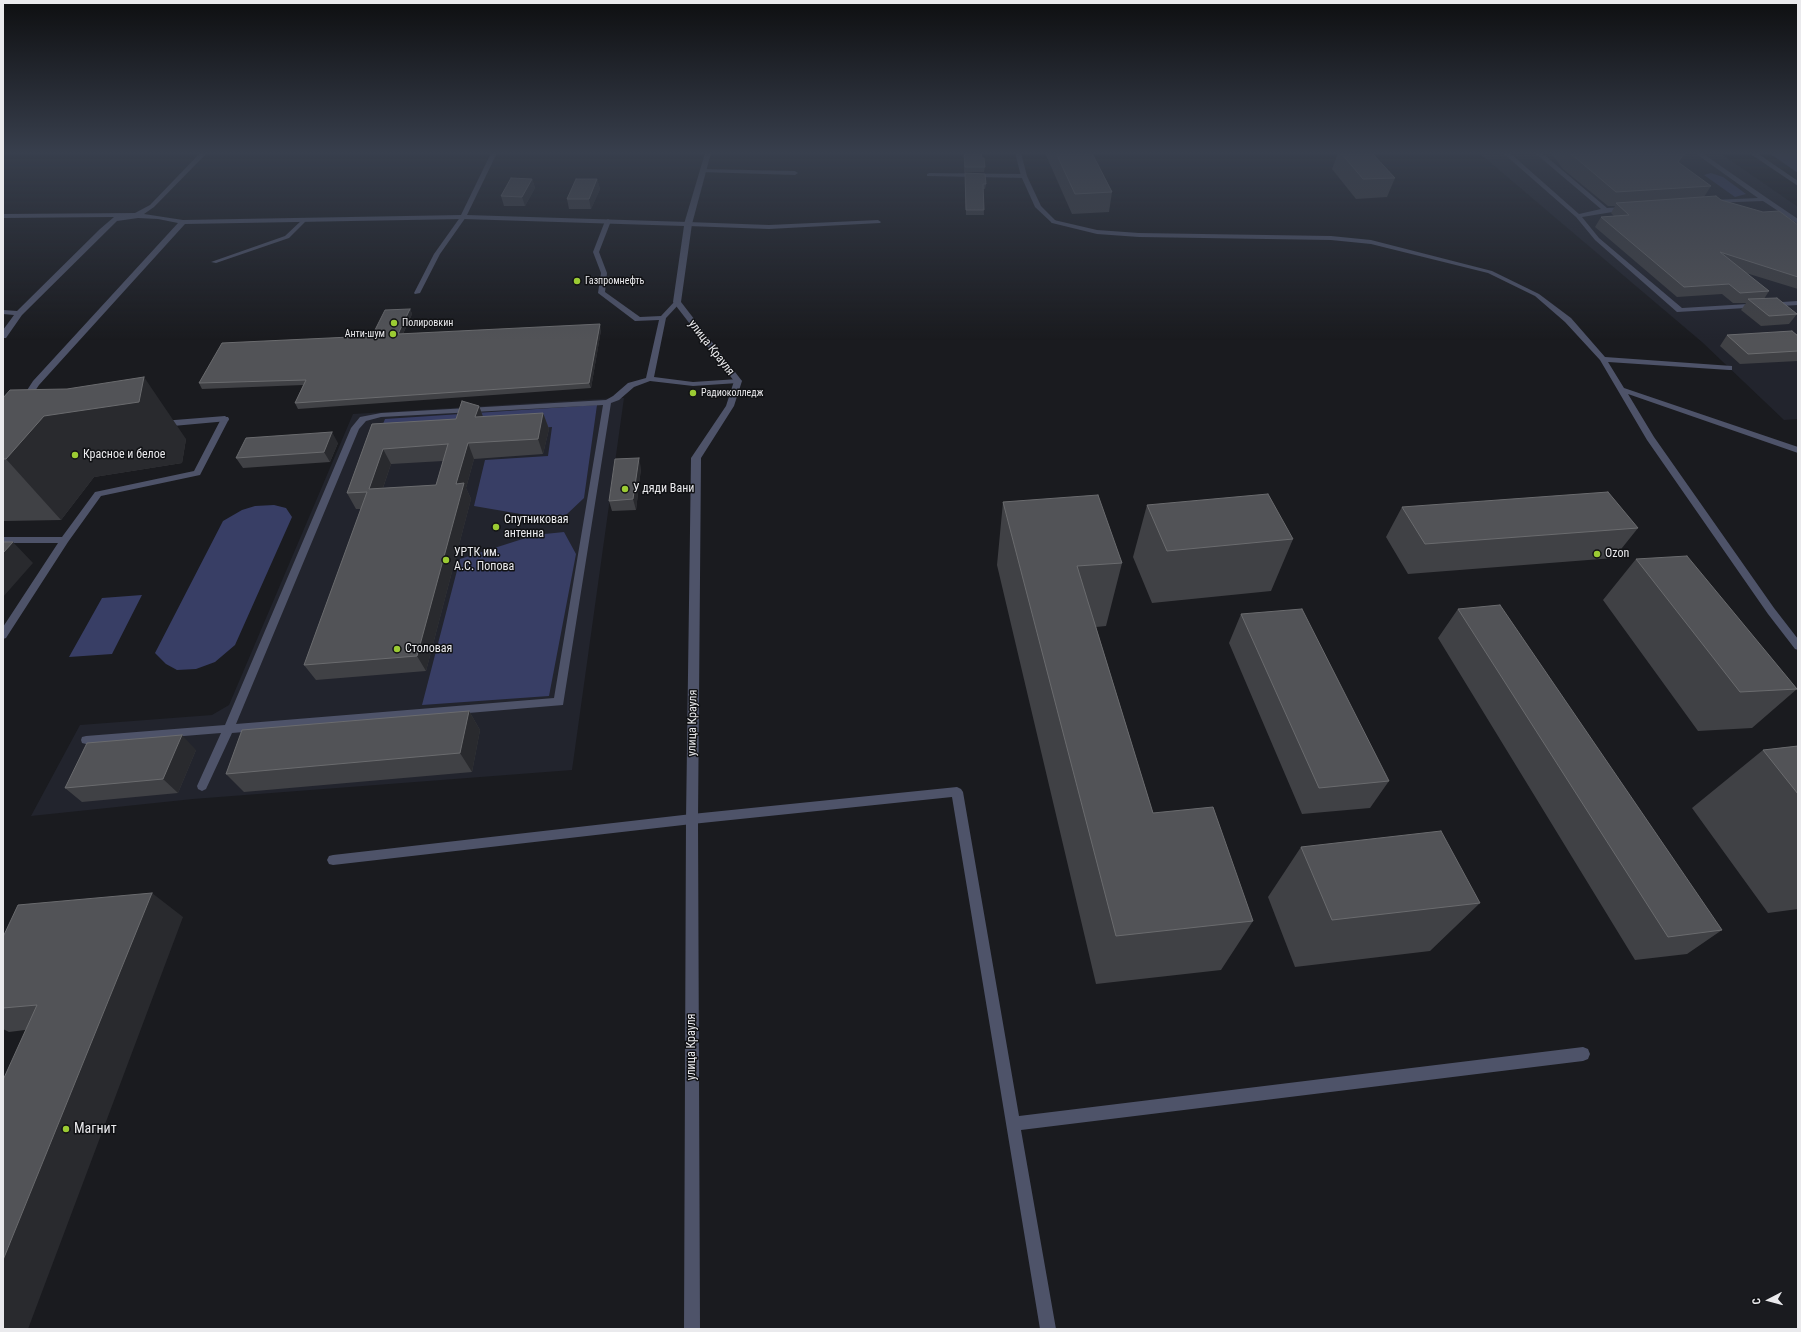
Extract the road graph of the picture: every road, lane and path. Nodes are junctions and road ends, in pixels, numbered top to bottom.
1 (690, 215) edge
2 (1047, 215) edge
3 (1582, 215) edge
4 (1788, 215) edge
5 (3, 216) edge
6 (136, 216) junction
7 (1578, 216) joint
8 (463, 217) junction
9 (303, 221) junction
10 (608, 221) junction
11 (183, 222) junction
12 (878, 222) dead end
13 (1054, 222) joint
14 (1798, 222) edge
15 (688, 224) junction
16 (214, 262) dead end
17 (417, 293) dead end
18 (677, 302) junction
19 (1798, 303) edge
20 (1783, 304) junction
21 (3, 312) edge
22 (19, 313) junction
23 (1793, 313) edge
24 (663, 318) junction
25 (3, 336) edge
26 (1603, 359) junction
27 (1729, 368) dead end
28 (650, 379) junction
29 (738, 381) junction
30 (1620, 389) junction
31 (607, 402) junction
32 (19, 410) edge
33 (225, 419) joint
34 (154, 424) dead end
35 (1798, 450) edge
36 (3, 540) edge
37 (65, 540) junction
38 (3, 635) edge
39 (1798, 646) edge
40 (229, 728) junction
41 (86, 740) dead end
42 (202, 786) dead end
43 (692, 819) junction
44 (332, 860) dead end
45 (1583, 1054) dead end
46 (1013, 1124) junction
47 (692, 1329) edge
48 (1048, 1329) edge

1 - 15 street
2 - 13 street
3 - 7 lane
4 - 14 lane
5 - 6 street
6 - 11 street
6 - 22 street
7 - 20 lane
8 - 9 street
8 - 10 street
8 - 17 lane
9 - 11 street
9 - 16 lane
10 - 15 street
10 - 24 lane
11 - 32 street
12 - 15 lane
13 - 26 lane
15 - 18 street
18 - 24 lane
18 - 29 street, улица Крауля
19 - 20 lane
20 - 23 lane
21 - 22 street
22 - 25 street
24 - 28 lane
26 - 27 lane
26 - 30 lane
28 - 29 lane
28 - 31 lane
29 - 43 street, улица Крауля
30 - 35 lane
30 - 39 lane
31 - 40 lane
31 - 40 lane
33 - 34 street
33 - 37 lane
36 - 37 lane
37 - 38 lane
40 - 41 lane
40 - 42 lane
43 - 44 lane
43 - 46 lane
43 - 47 street, улица Крауля
45 - 46 lane
46 - 48 lane

